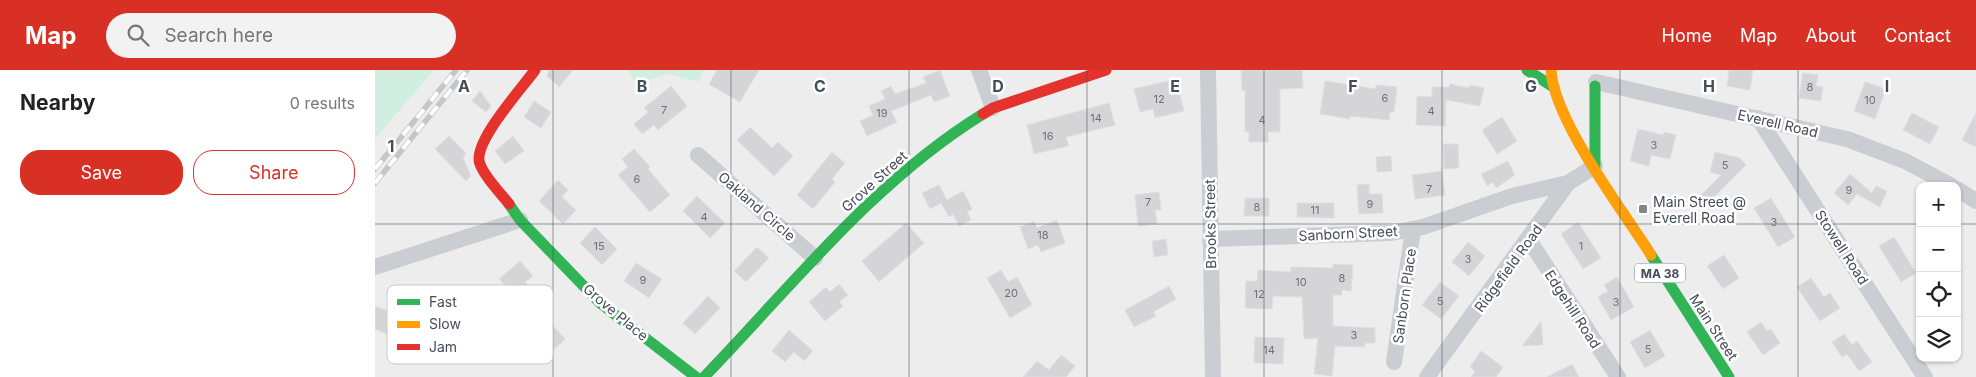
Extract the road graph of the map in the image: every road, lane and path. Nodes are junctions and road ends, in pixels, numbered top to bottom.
1 (535, 70) edge
2 (979, 70) edge
3 (1106, 70) edge
4 (1208, 70) edge
5 (1527, 70) edge
6 (1551, 70) edge
7 (1595, 79) edge
8 (1553, 87) junction
9 (993, 108) junction
10 (1758, 118) junction
11 (698, 155) dead end
12 (1595, 166) junction
13 (1946, 182) edge
14 (1568, 183) junction
15 (1961, 192) edge
16 (1976, 201) edge
17 (520, 220) junction
18 (1413, 229) junction
19 (1211, 238) junction
20 (1529, 240) junction
21 (815, 258) junction
22 (375, 267) edge
23 (1394, 362) dead end
24 (696, 377) edge
25 (704, 377) edge
26 (1213, 377) edge
27 (1427, 377) edge
28 (1618, 377) edge
29 (1729, 377) edge
30 (1925, 377) edge

1 - 17 street, Grove Place
2 - 9 street
3 - 9 street, Grove Street
4 - 19 street, Brooks Street
5 - 8 street
6 - 8 street, MA 38
7 - 8 street
7 - 10 street, Everell Road
7 - 12 street
8 - 12 street, Main Street / MA 38
9 - 21 street, Grove Street
10 - 13 street, Everell Road
10 - 30 street, Stowell Road
11 - 21 street, Oakland Circle
12 - 14 street, Ridgefield Road
12 - 29 street, Main Street / MA 38
14 - 18 street, Sanborn Street
14 - 20 street, Ridgefield Road
15 - 16 street
17 - 22 street
17 - 24 street, Grove Place
18 - 19 street, Sanborn Street
18 - 23 street, Sanborn Place
19 - 26 street, Brooks Street
20 - 27 street, Ridgefield Road
20 - 28 street, Edgehill Road
21 - 25 street, Grove Street

